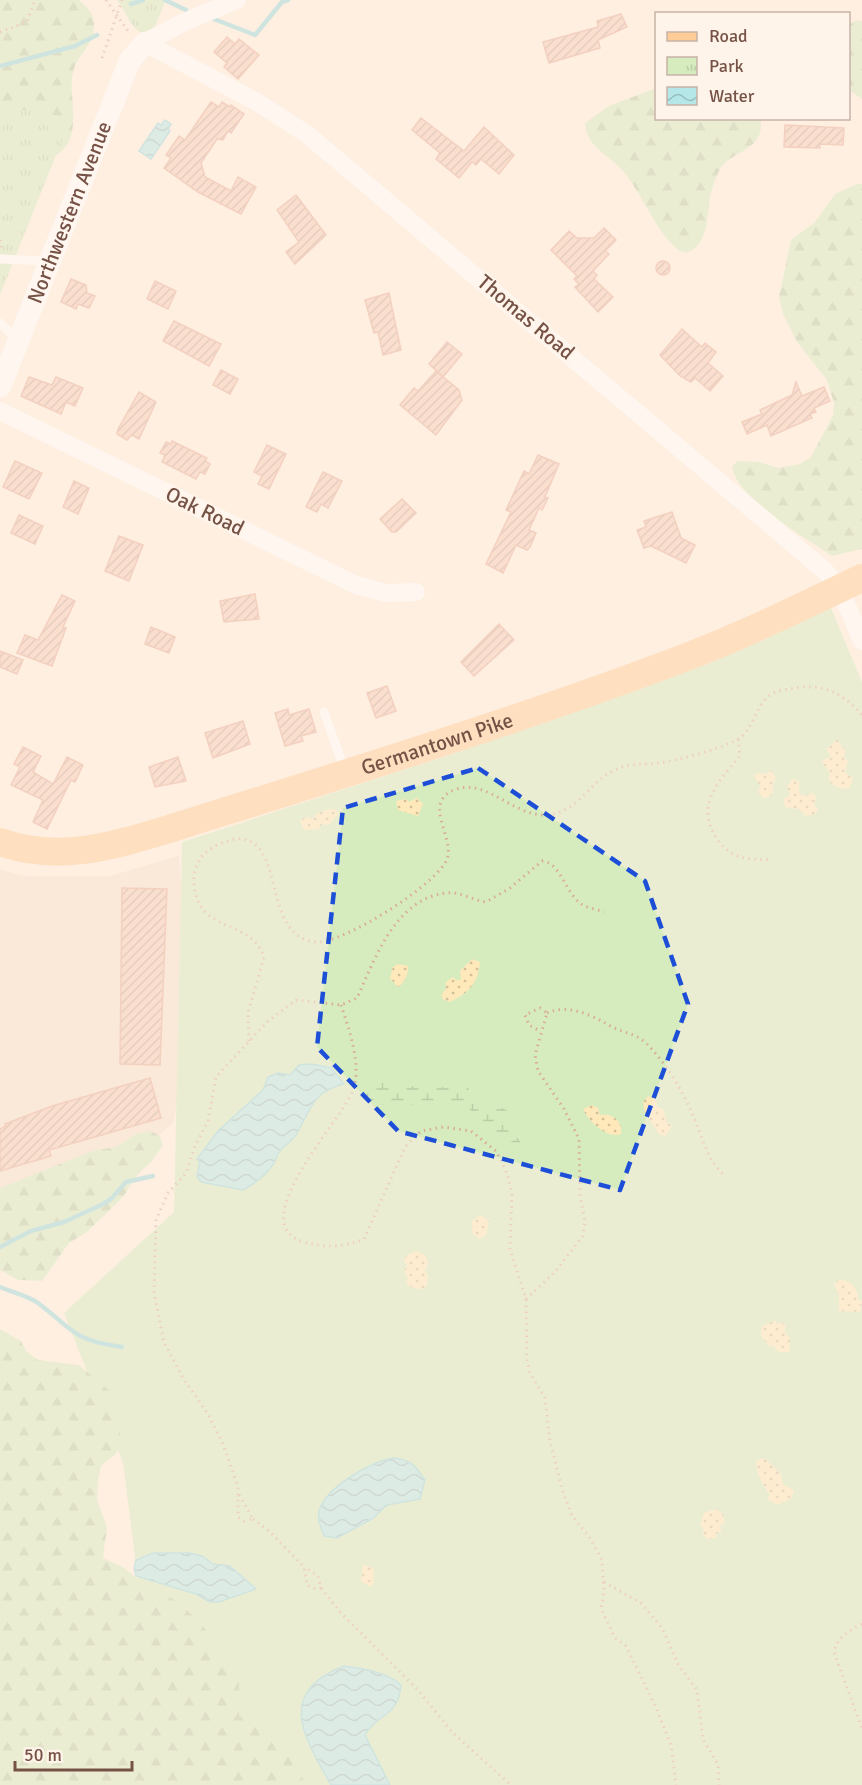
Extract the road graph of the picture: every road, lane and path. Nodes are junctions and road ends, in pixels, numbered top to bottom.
1 (35, 0) edge
2 (106, 0) edge
3 (122, 0) edge
4 (237, 0) edge
5 (117, 13) junction
6 (0, 32) edge
7 (137, 38) junction
8 (102, 58) dead end
9 (0, 259) edge
10 (50, 261) junction
11 (0, 323) edge
12 (19, 340) junction
13 (0, 387) edge
14 (0, 411) edge
15 (851, 583) edge
16 (416, 592) dead end
17 (862, 641) edge
18 (324, 712) dead end
19 (862, 715) edge
20 (738, 739) junction
21 (345, 773) junction
22 (0, 842) edge
23 (770, 860) dead end
24 (603, 912) dead end
25 (341, 1005) junction
26 (547, 1013) junction
27 (540, 1031) junction
28 (249, 1041) junction
29 (723, 1174) dead end
30 (526, 1299) junction
31 (239, 1495) junction
32 (253, 1519) junction
33 (304, 1567) junction
34 (603, 1581) junction
35 (321, 1588) junction
36 (862, 1624) edge
37 (862, 1729) edge
38 (511, 1785) edge
39 (676, 1785) edge
40 (718, 1785) edge

1 - 6 path
2 - 5 path
3 - 5 path
4 - 7 street
5 - 7 path
5 - 8 path
7 - 10 street, Northwestern Avenue
7 - 15 street, Thomas Road
9 - 10 lane
10 - 12 street, Northwestern Avenue
11 - 12 lane
12 - 13 street, Northwestern Avenue
14 - 16 street, Oak Road
15 - 17 street, Thomas Road
15 - 21 main road, Germantown Pike
18 - 21 lane
19 - 20 path
20 - 23 path
20 - 28 path
21 - 22 main road, Germantown Pike
24 - 25 path
25 - 28 path
25 - 30 path
26 - 27 path
26 - 27 path
26 - 29 path
27 - 30 path
28 - 31 path
30 - 34 path
31 - 32 path
31 - 32 path
32 - 33 path
33 - 35 path
33 - 35 path
34 - 39 path
34 - 40 path
35 - 38 path
36 - 37 path

